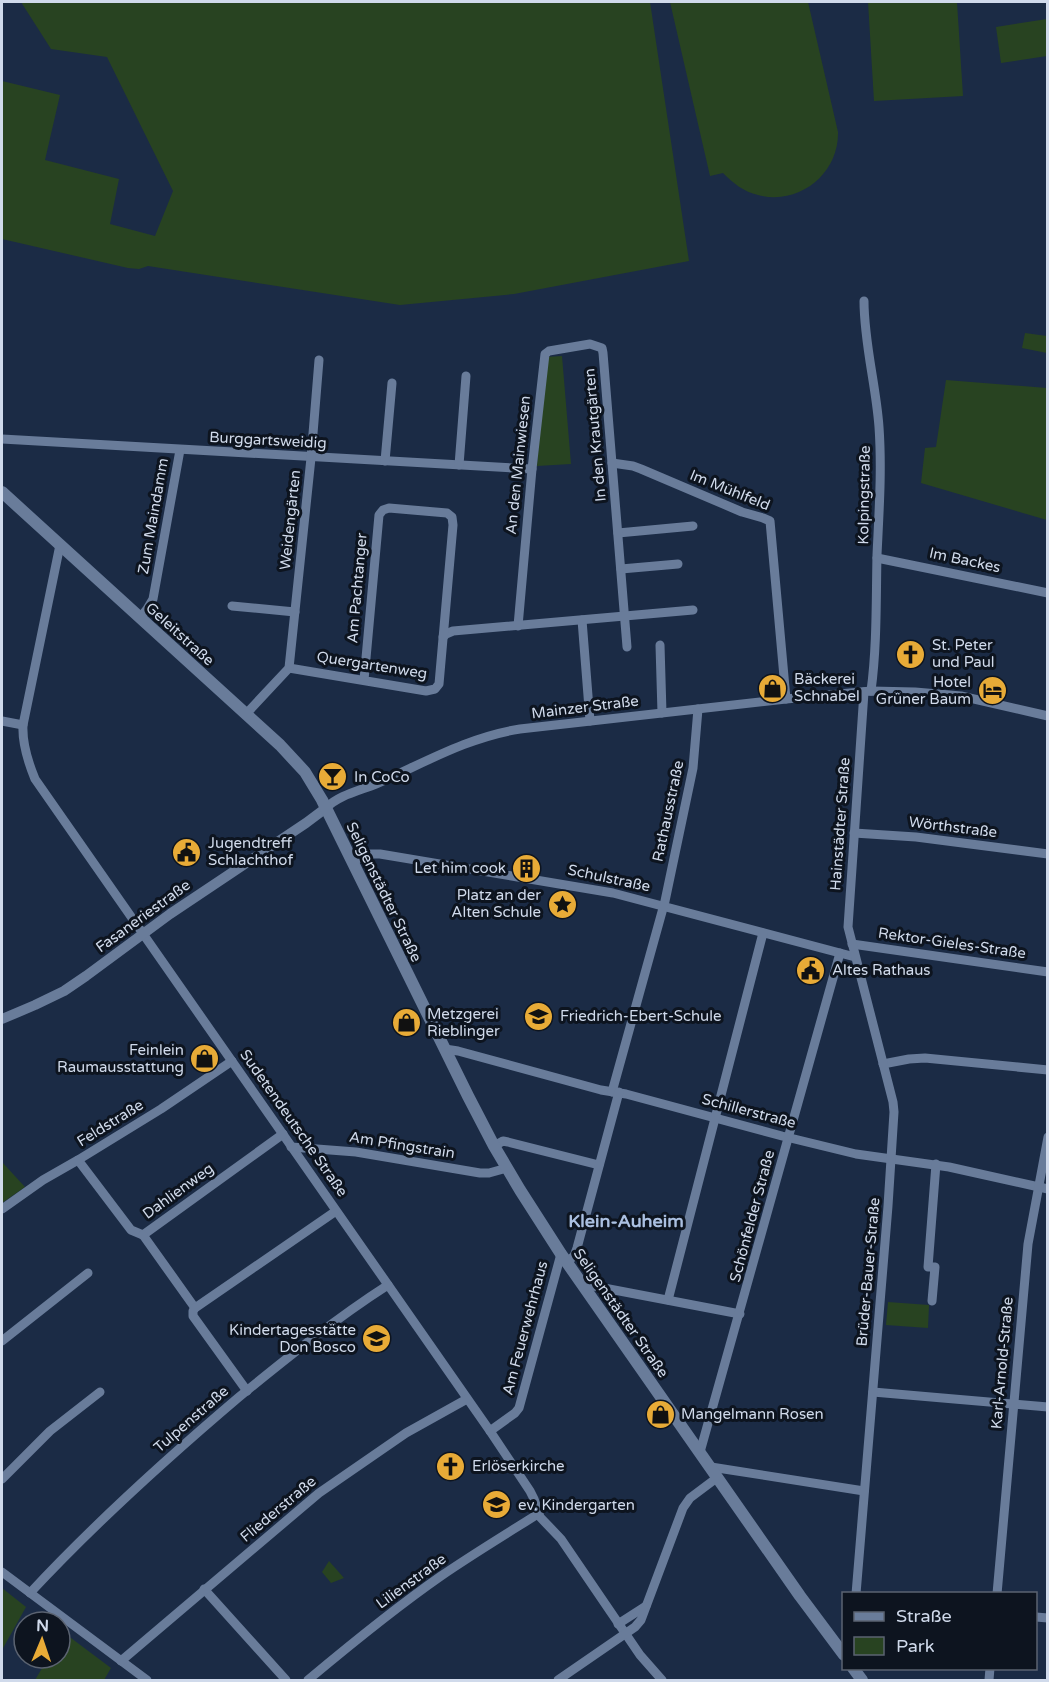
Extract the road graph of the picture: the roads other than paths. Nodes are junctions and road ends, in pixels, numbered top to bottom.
1 (864, 301) dead end
2 (590, 344) joint
3 (319, 360) dead end
4 (466, 376) dead end
5 (392, 382) dead end
6 (2, 439) edge
7 (180, 450) junction
8 (311, 458) junction
9 (385, 461) junction
10 (612, 463) junction
11 (459, 465) junction
12 (532, 469) junction
13 (2, 492) edge
14 (693, 526) dead end
15 (618, 533) junction
16 (60, 545) junction
17 (877, 558) junction
18 (678, 564) dead end
19 (621, 569) junction
20 (1047, 592) edge
21 (232, 606) dead end
22 (693, 610) dead end
23 (295, 612) junction
24 (625, 616) junction
25 (140, 618) junction
26 (582, 620) junction
27 (518, 626) junction
28 (443, 637) junction
29 (660, 645) dead end
30 (627, 647) dead end
31 (289, 668) junction
32 (364, 680) junction
33 (868, 692) junction
34 (786, 699) junction
35 (698, 709) junction
36 (662, 713) junction
37 (246, 714) junction
38 (1047, 716) edge
39 (590, 721) junction
40 (2, 722) edge
41 (23, 725) junction
42 (326, 808) junction
43 (854, 833) junction
44 (1047, 854) edge
45 (352, 861) junction
46 (663, 906) junction
47 (759, 932) junction
48 (143, 934) junction
49 (852, 944) junction
50 (840, 953) junction
51 (855, 957) junction
52 (1047, 972) edge
53 (2, 1019) edge
54 (445, 1049) junction
55 (232, 1061) junction
56 (883, 1064) junction
57 (1047, 1070) edge
58 (616, 1092) junction
59 (716, 1118) junction
60 (283, 1134) junction
61 (789, 1137) junction
62 (1047, 1137) edge
63 (494, 1146) junction
64 (291, 1147) junction
65 (892, 1159) junction
66 (78, 1160) junction
67 (936, 1164) junction
68 (599, 1165) junction
69 (507, 1168) junction
70 (1037, 1187) junction
71 (1047, 1190) edge
72 (2, 1209) edge
73 (336, 1211) junction
74 (143, 1235) junction
75 (564, 1258) junction
76 (88, 1274) dead end
77 (583, 1284) junction
78 (388, 1285) junction
79 (668, 1300) junction
80 (932, 1301) dead end
81 (195, 1308) junction
82 (740, 1314) junction
83 (2, 1341) edge
84 (247, 1390) junction
85 (100, 1392) dead end
86 (873, 1392) junction
87 (467, 1399) junction
88 (1013, 1404) junction
89 (1047, 1407) edge
90 (490, 1431) junction
91 (700, 1452) junction
92 (715, 1472) junction
93 (2, 1479) edge
94 (864, 1491) junction
95 (538, 1514) junction
96 (2, 1572) edge
97 (204, 1589) junction
98 (856, 1592) edge
99 (997, 1592) edge
100 (30, 1593) junction
101 (646, 1606) junction
102 (618, 1624) junction
103 (626, 1634) junction
104 (839, 1639) edge
105 (121, 1661) junction
106 (147, 1680) edge
107 (286, 1680) edge
108 (308, 1680) edge
109 (558, 1680) edge
110 (662, 1680) edge

1 - 17 street, Kolpingstraße
2 - 10 street, In den Krautgärten
2 - 12 street, An den Mainwiesen
3 - 8 street, Weidengärten
4 - 11 street
5 - 9 street
6 - 7 street, Burggartsweidig
7 - 8 street, Burggartsweidig
7 - 25 street, Zum Maindamm
8 - 9 street, Burggartsweidig
8 - 23 street, Weidengärten
9 - 11 street, Burggartsweidig
10 - 15 street, In den Krautgärten
10 - 34 street, Im Mühlfeld
11 - 12 street, Burggartsweidig
12 - 27 street, An den Mainwiesen
13 - 16 main road, Geleitstraße
14 - 15 street
15 - 19 street, In den Krautgärten
16 - 25 main road, Geleitstraße
16 - 41 street, Sudetendeutsche Straße
17 - 20 street, Im Backes
17 - 33 street, Kolpingstraße
18 - 19 street
19 - 24 street, In den Krautgärten
21 - 23 street
22 - 24 street
23 - 31 street, Weidengärten
24 - 26 street
24 - 30 street, In den Krautgärten
25 - 37 main road, Geleitstraße
26 - 27 street
26 - 39 street
27 - 28 street
28 - 32 street, Quergartenweg
28 - 32 street, Am Pachtanger
29 - 36 street
31 - 32 street, Quergartenweg
31 - 37 street
33 - 34 street, Mainzer Straße
33 - 38 street, Mainzer Straße
33 - 43 street, Hainstädter Straße
34 - 35 street, Mainzer Straße
35 - 36 street, Mainzer Straße
35 - 46 street, Rathausstraße
36 - 39 street, Mainzer Straße
37 - 42 main road, Geleitstraße
39 - 42 street, Mainzer Straße
40 - 41 street
41 - 48 street, Sudetendeutsche Straße
42 - 45 main road, Seligenstädter Straße
42 - 48 street, Fasaneriestraße
43 - 44 street, Wörthstraße
43 - 49 street, Hainstädter Straße
45 - 46 street, Schulstraße
45 - 54 main road, Seligenstädter Straße
46 - 47 street, Schulstraße
46 - 58 street, Rathausstraße
47 - 50 street, Schulstraße
47 - 59 street
48 - 53 street, Fasaneriestraße
48 - 55 street, Sudetendeutsche Straße
49 - 51 street, Hainstädter Straße
49 - 52 street, Rektor-Gieles-Straße
50 - 51 street, Schulstraße
50 - 61 street, Schönfelder Straße
51 - 56 street, Brüder-Bauer-Straße
54 - 58 street, Schillerstraße
54 - 63 main road, Seligenstädter Straße
55 - 60 street, Sudetendeutsche Straße
55 - 66 street, Feldstraße
56 - 57 street
56 - 65 street, Brüder-Bauer-Straße
58 - 59 street, Schillerstraße
58 - 68 street, Rathausstraße
59 - 61 street, Schillerstraße
59 - 79 street
60 - 64 street, Sudetendeutsche Straße
60 - 74 street, Dahlienweg
61 - 65 street, Schillerstraße
61 - 82 street, Schönfelder Straße
62 - 70 street, Karl-Arnold-Straße
63 - 68 street
63 - 69 main road, Seligenstädter Straße
64 - 69 street, Am Pfingstrain
64 - 73 street, Sudetendeutsche Straße
65 - 67 street, Schillerstraße
65 - 86 street, Brüder-Bauer-Straße
66 - 72 street, Feldstraße
66 - 74 street, Dahlienweg
67 - 70 street, Schillerstraße
67 - 80 street
68 - 75 street, Rathausstraße
69 - 75 main road, Seligenstädter Straße
70 - 71 street, Schillerstraße
70 - 88 street, Karl-Arnold-Straße
73 - 78 street, Sudetendeutsche Straße
73 - 81 street
74 - 81 street
75 - 77 main road, Seligenstädter Straße
75 - 90 street, Am Feuerwehrhaus
76 - 83 street
77 - 79 street
77 - 91 main road, Seligenstädter Straße
78 - 84 street, Tulpenstraße
78 - 87 street, Sudetendeutsche Straße
79 - 82 street
81 - 84 street
82 - 91 street, Schönfelder Straße
84 - 100 street, Tulpenstraße
85 - 93 street
86 - 88 street
86 - 94 street, Brüder-Bauer-Straße
87 - 90 street, Sudetendeutsche Straße
87 - 97 street, Fliederstraße
88 - 89 street
88 - 99 street, Karl-Arnold-Straße
90 - 95 street, Sudetendeutsche Straße
91 - 92 main road, Seligenstädter Straße
92 - 94 street
92 - 101 street
92 - 104 main road, Seligenstädter Straße
94 - 98 street, Brüder-Bauer-Straße
95 - 102 street, Sudetendeutsche Straße
95 - 108 street, Lilienstraße
96 - 100 street
97 - 105 street, Fliederstraße
97 - 107 street
100 - 105 street
101 - 102 street
101 - 103 street
102 - 103 street, Sudetendeutsche Straße
103 - 109 street
103 - 110 street, Sudetendeutsche Straße
105 - 106 street

